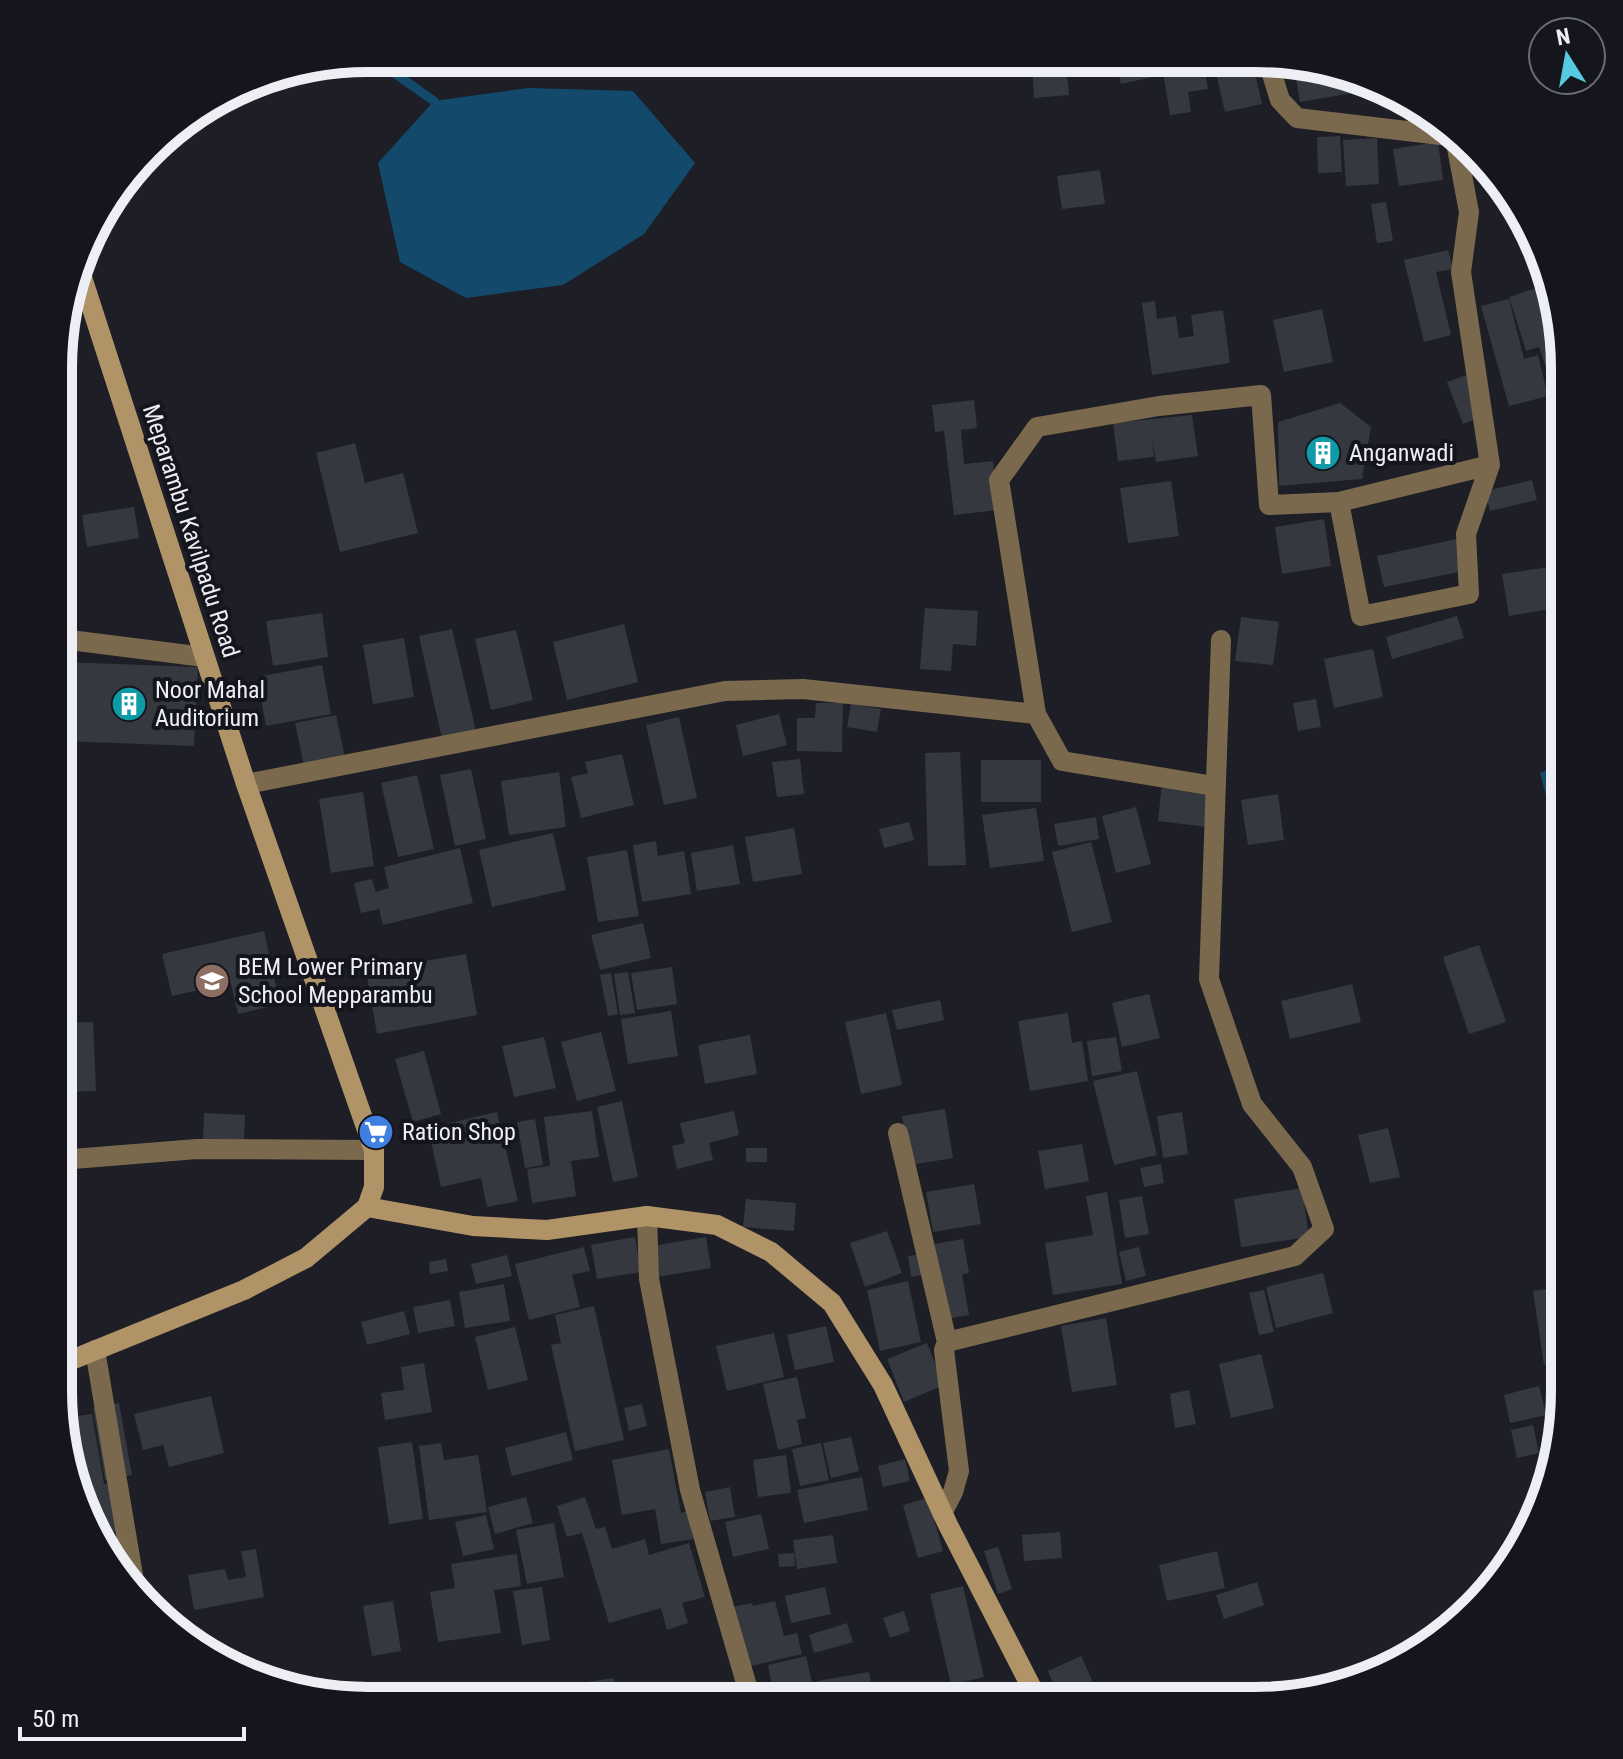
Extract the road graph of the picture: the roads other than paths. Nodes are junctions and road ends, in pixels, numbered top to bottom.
1 (1272, 73) edge
2 (1437, 135) edge
3 (1458, 153) edge
4 (84, 284) edge
5 (1490, 465) junction
6 (1339, 502) junction
7 (72, 640) edge
8 (1221, 640) dead end
9 (204, 657) junction
10 (1036, 714) junction
11 (246, 784) junction
12 (1214, 786) junction
13 (898, 1133) dead end
14 (374, 1150) junction
15 (72, 1159) edge
16 (367, 1207) junction
17 (647, 1216) junction
18 (947, 1342) junction
19 (95, 1350) junction
20 (72, 1360) edge
21 (942, 1513) junction
22 (132, 1570) edge
23 (747, 1687) edge
24 (1031, 1687) edge

1 - 2 street
3 - 5 street
4 - 9 main road, Meparambu Kavilpadu Road
5 - 6 street
5 - 6 street
6 - 10 street
7 - 9 street
8 - 12 street
9 - 11 main road, Meparambu Kavilpadu Road
10 - 11 street
10 - 12 street
11 - 14 main road, Meparambu Kavilpadu Road
12 - 18 street
13 - 18 street
14 - 15 street
14 - 16 main road, Meparambu Kavilpadu Road
16 - 17 main road
16 - 19 main road
17 - 21 main road
17 - 23 street
18 - 21 street
19 - 20 main road
19 - 22 street
21 - 24 main road

